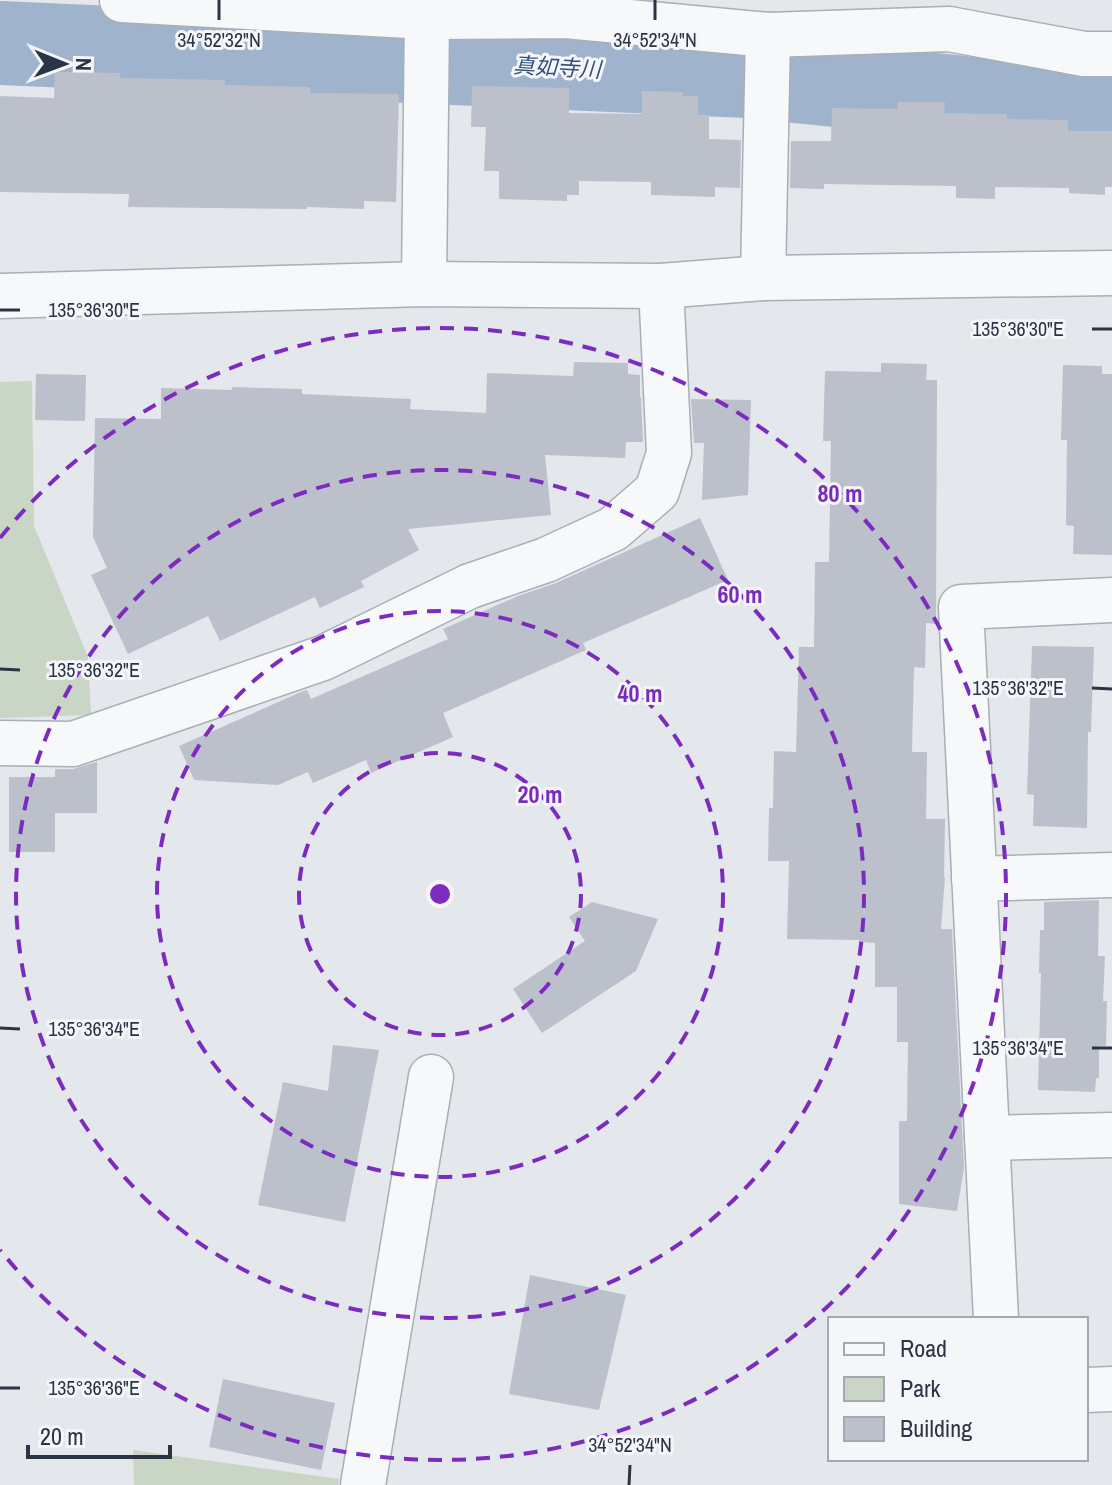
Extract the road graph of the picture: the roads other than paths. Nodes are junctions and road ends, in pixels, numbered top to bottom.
1 (122, 0) edge
2 (430, 8) edge
3 (698, 14) edge
4 (957, 14) edge
5 (768, 35) junction
6 (1112, 54) edge
7 (1112, 273) edge
8 (763, 278) junction
9 (424, 284) junction
10 (661, 286) junction
11 (0, 296) edge
12 (1112, 600) edge
13 (0, 743) edge
14 (1112, 875) edge
15 (974, 879) junction
16 (431, 1077) dead end
17 (1112, 1135) edge
18 (987, 1138) junction
19 (996, 1317) edge
20 (1112, 1389) edge
21 (1088, 1390) edge
22 (363, 1485) edge

1 - 2 street
2 - 3 street
2 - 9 street
3 - 5 street
4 - 5 street
4 - 6 street
5 - 8 street
7 - 8 street
8 - 10 street
9 - 10 street
9 - 11 street
10 - 13 street
12 - 15 street
14 - 15 street
15 - 18 street
16 - 22 street
17 - 18 street
18 - 19 street
20 - 21 street

